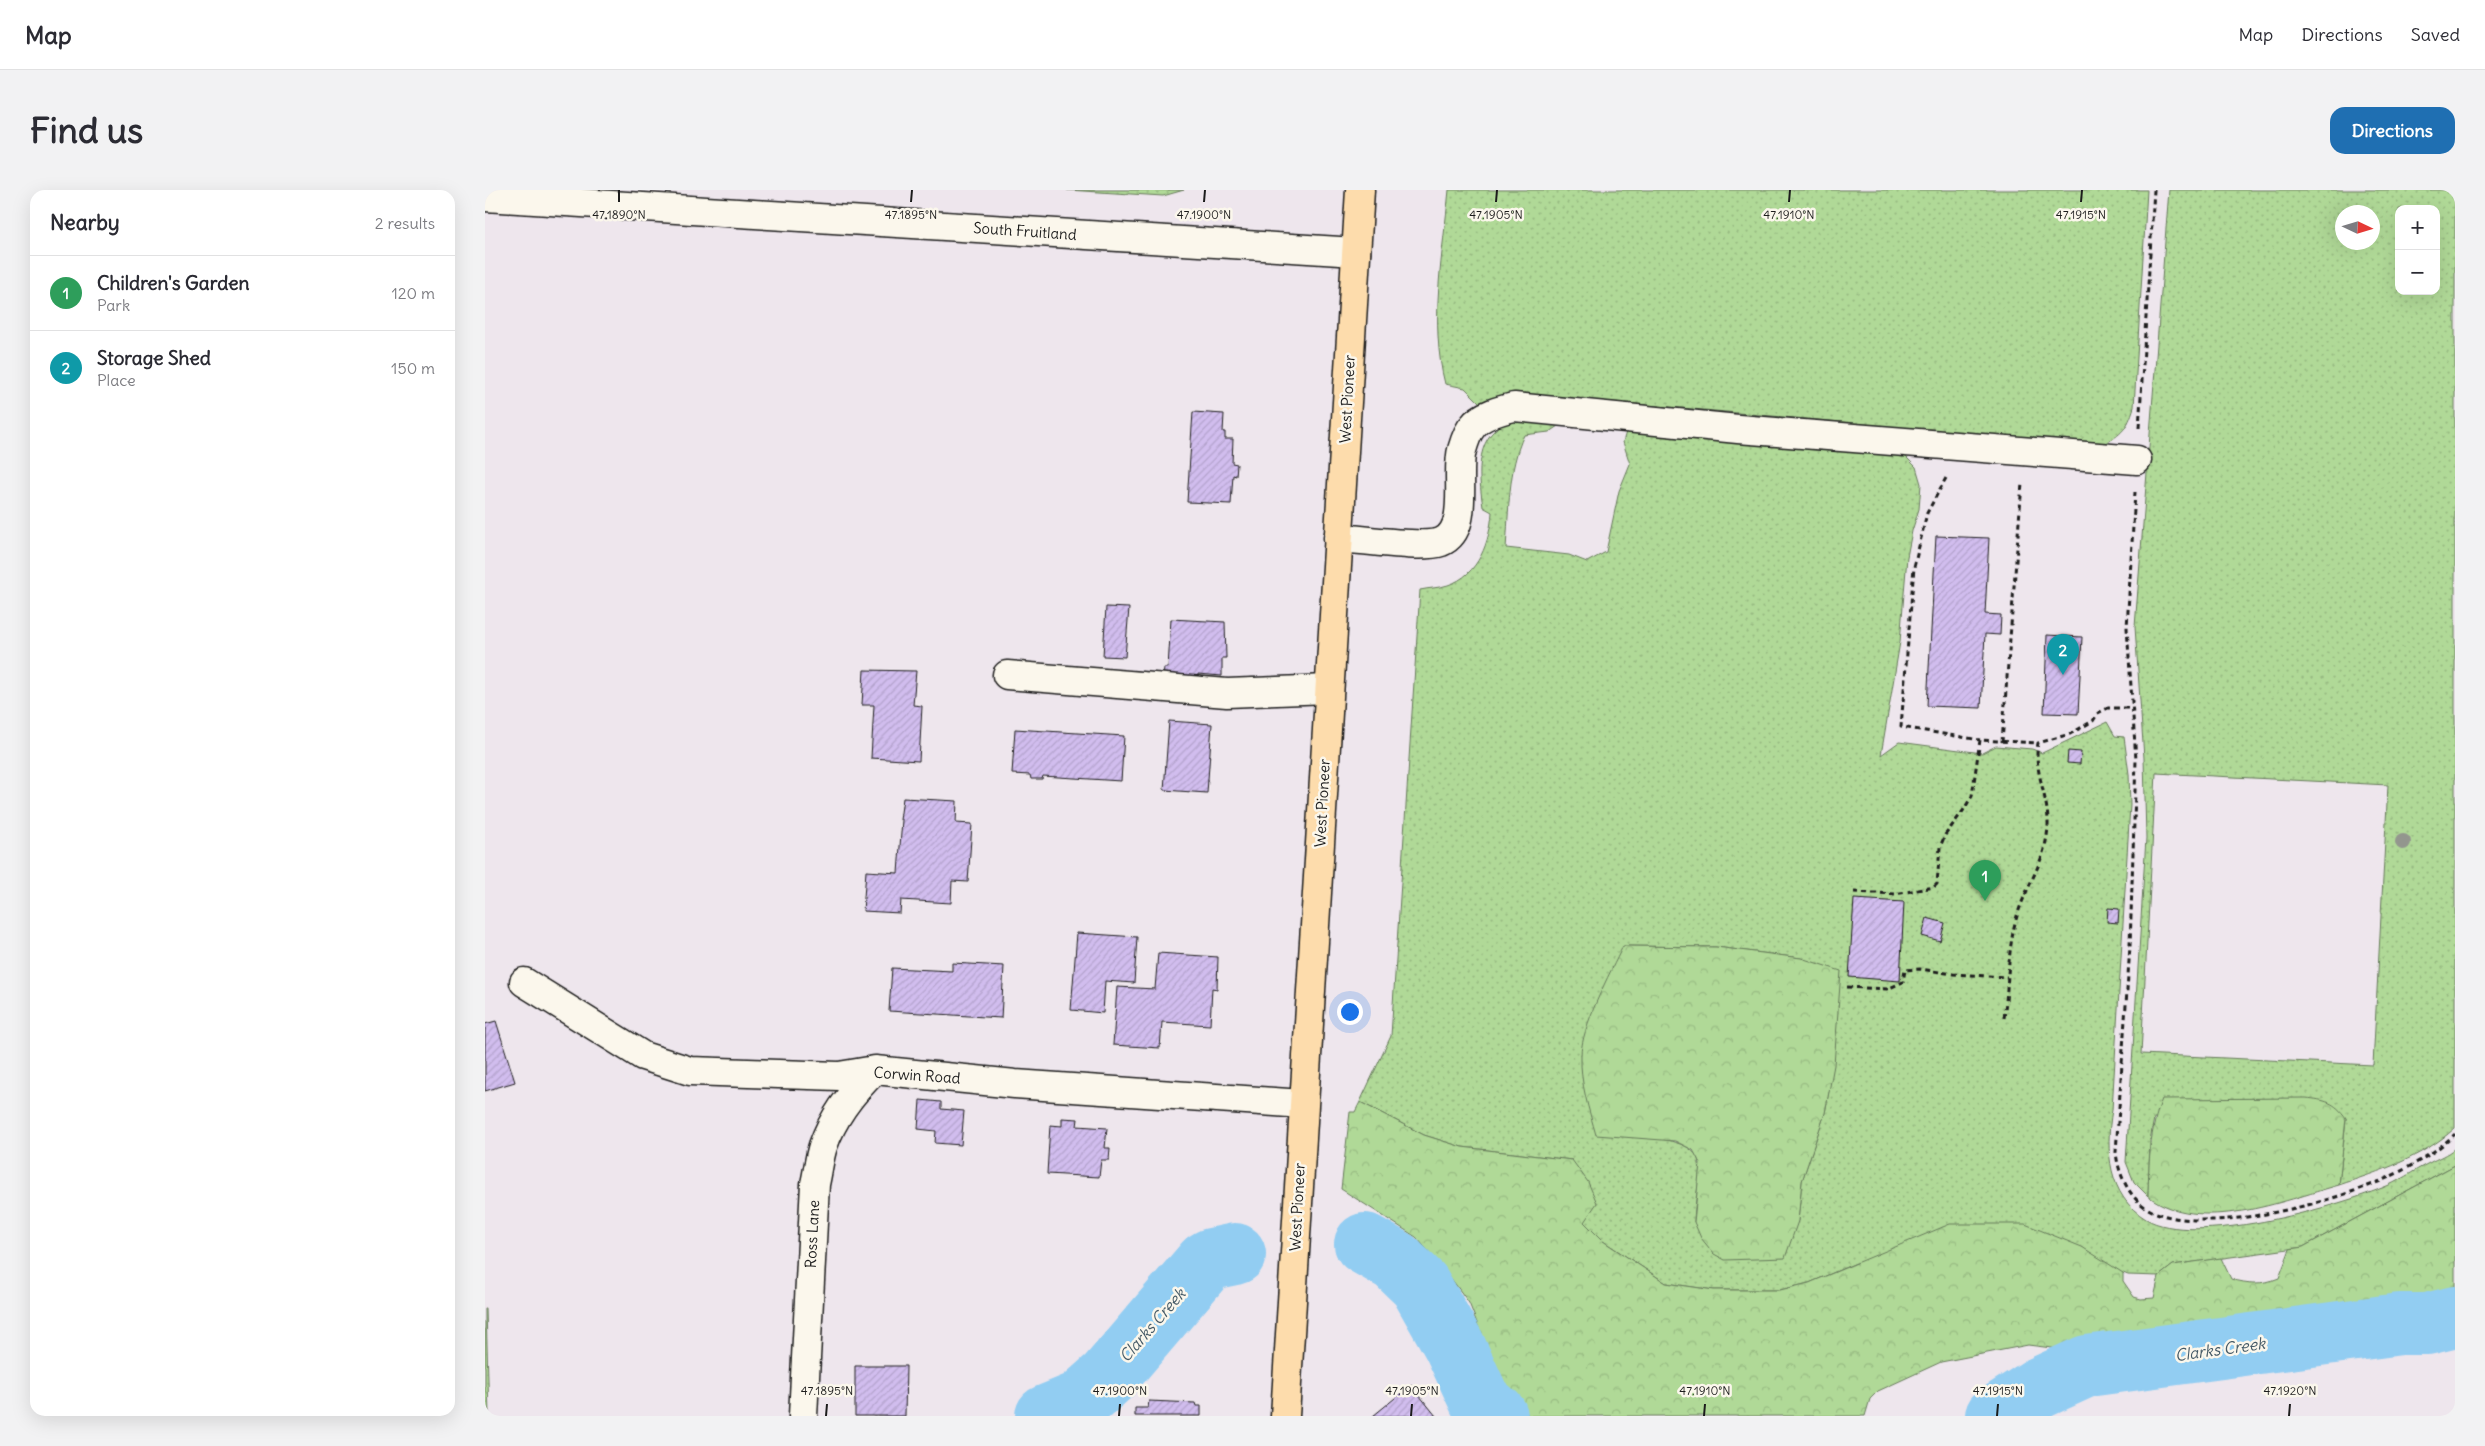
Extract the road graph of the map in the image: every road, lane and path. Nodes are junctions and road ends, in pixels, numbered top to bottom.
1 (1360, 190) edge
2 (2154, 190) edge
3 (485, 197) edge
4 (1356, 252) junction
5 (1968, 447) junction
6 (2024, 451) junction
7 (2137, 460) junction
8 (1338, 538) junction
9 (1007, 674) dead end
10 (1329, 689) junction
11 (2132, 708) junction
12 (1980, 740) junction
13 (2002, 742) junction
14 (2038, 743) junction
15 (1854, 892) dead end
16 (2007, 977) junction
17 (524, 982) dead end
18 (1847, 986) dead end
19 (2004, 1018) dead end
20 (875, 1070) junction
21 (1303, 1104) junction
22 (2455, 1134) edge
23 (803, 1416) edge
24 (1285, 1416) edge

1 - 4 main road, West Pioneer
2 - 7 path
3 - 4 street, South Fruitland
4 - 8 main road, West Pioneer
5 - 6 street
5 - 8 street
5 - 12 path
6 - 7 street
6 - 13 path
7 - 11 path
8 - 10 main road, West Pioneer
9 - 10 street
10 - 21 main road, West Pioneer
11 - 14 path
11 - 22 path
12 - 13 path
12 - 15 path
13 - 14 path
14 - 16 path
16 - 18 path
16 - 19 path
17 - 20 street, Corwin Road
20 - 21 street, Corwin Road
20 - 23 street, Ross Lane
21 - 24 main road, West Pioneer

